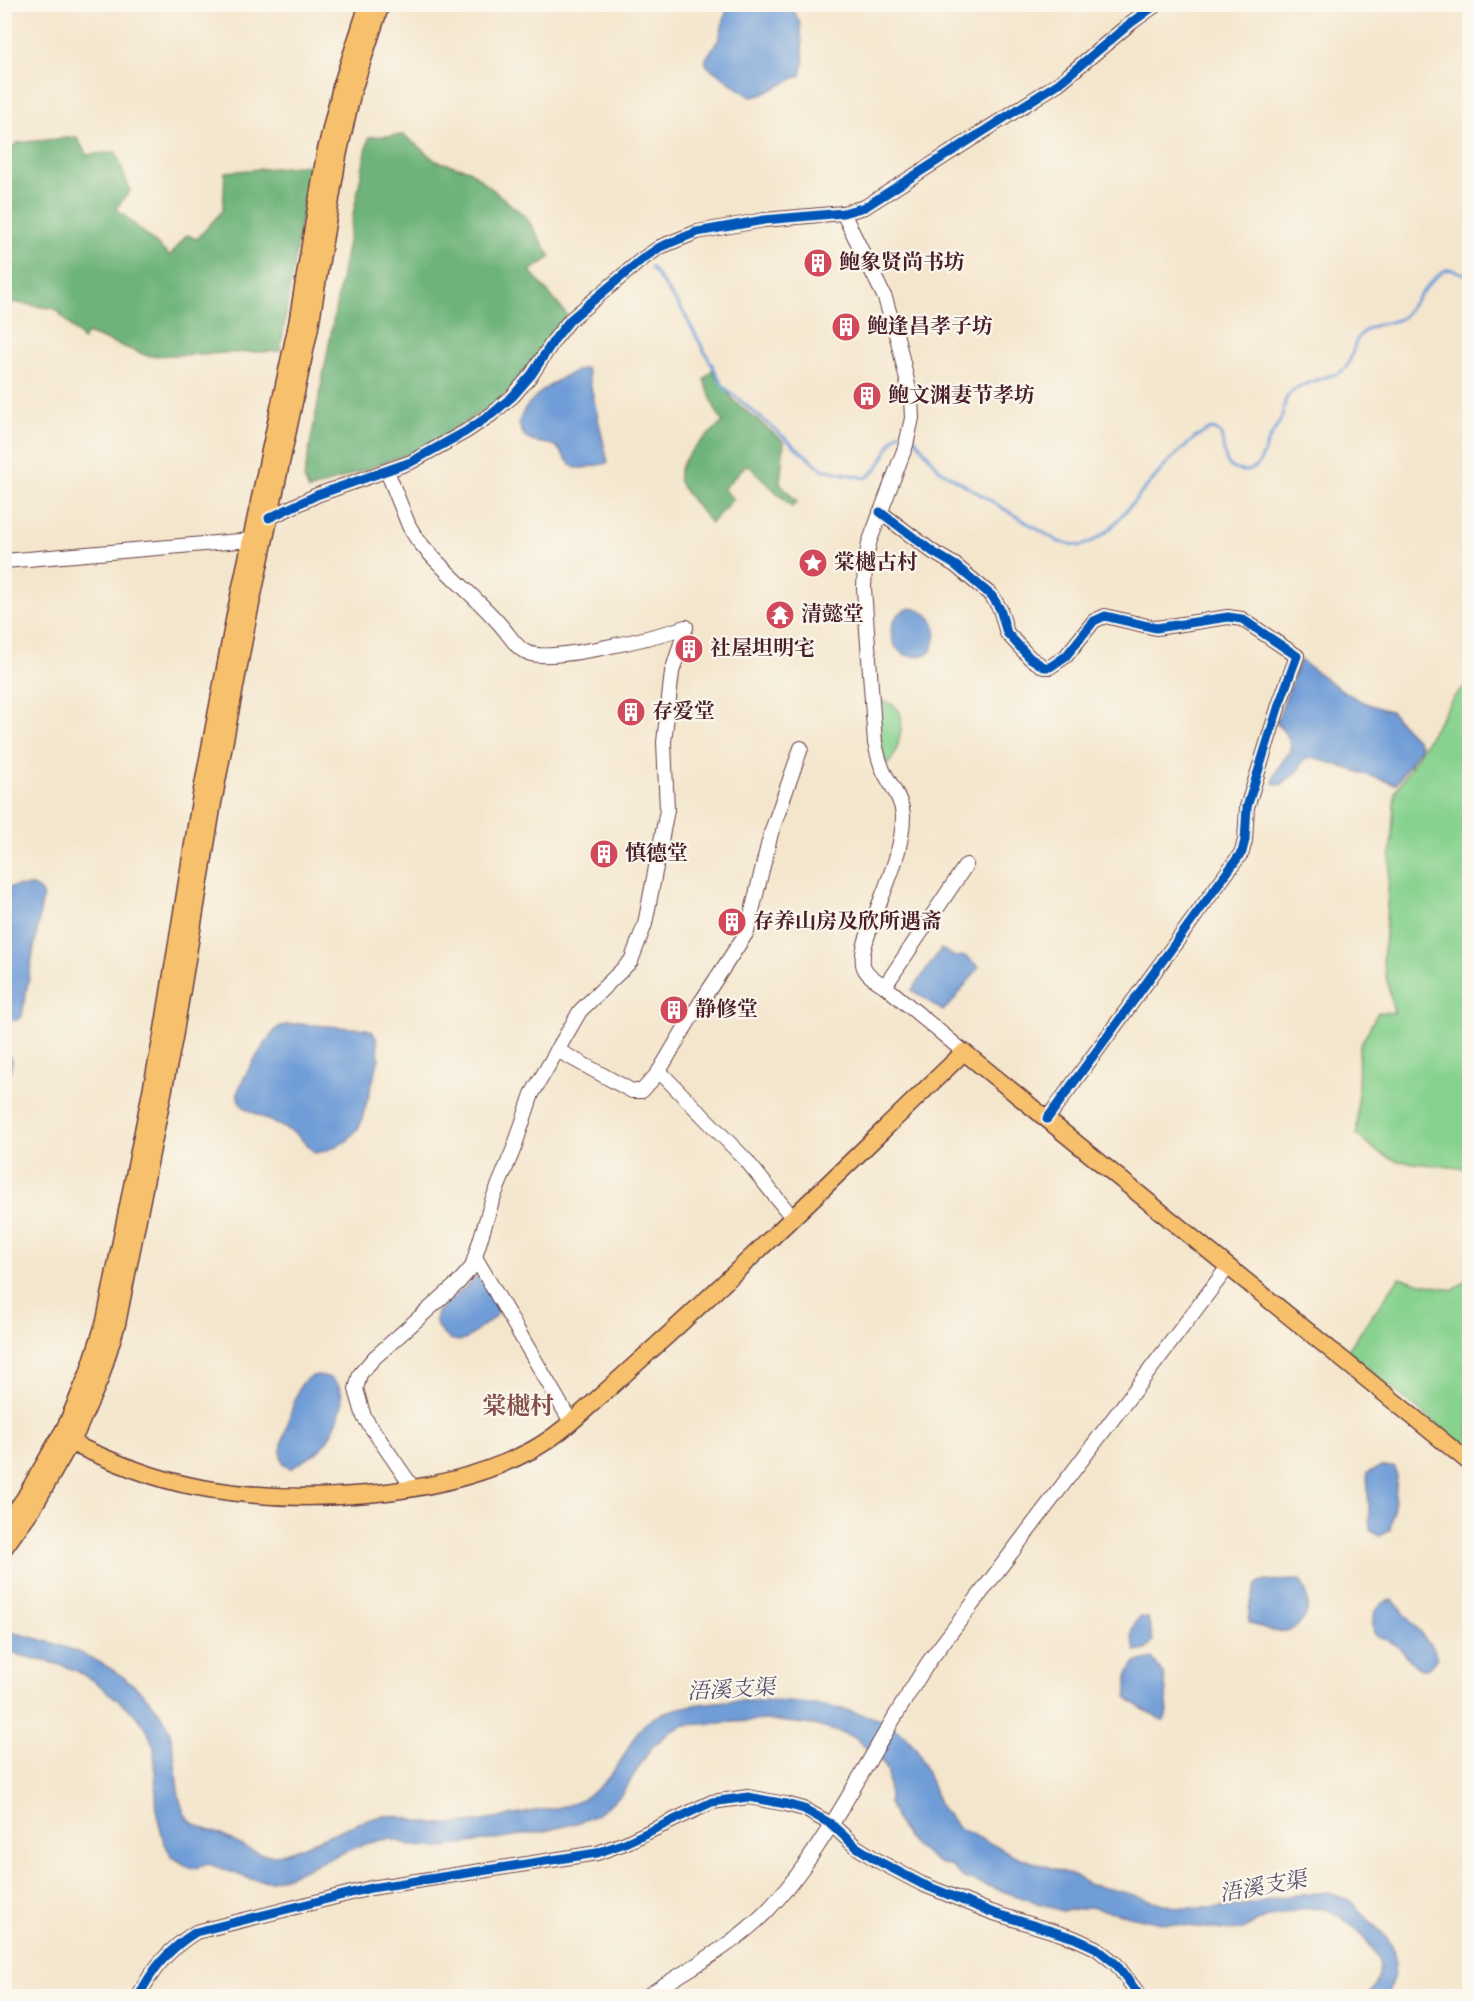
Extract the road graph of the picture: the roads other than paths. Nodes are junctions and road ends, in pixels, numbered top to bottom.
1 (368, 4) edge
2 (381, 4) edge
3 (1156, 4) edge
4 (843, 213) junction
5 (387, 471) junction
6 (880, 512) junction
7 (269, 518) junction
8 (251, 540) junction
9 (4, 561) edge
10 (801, 748) dead end
11 (966, 865) dead end
12 (885, 987) junction
13 (557, 1050) junction
14 (964, 1052) junction
15 (659, 1071) junction
16 (1047, 1119) junction
17 (792, 1217) junction
18 (476, 1257) junction
19 (1228, 1267) junction
20 (571, 1422) junction
21 (71, 1443) junction
22 (1470, 1463) edge
23 (413, 1488) junction
24 (4, 1527) edge
25 (4, 1548) edge
26 (831, 1824) junction
27 (140, 1996) edge
28 (647, 1996) edge
29 (1140, 1996) edge

1 - 8 main road
2 - 7 main road
3 - 4 street
4 - 5 street
4 - 6 street
5 - 7 street
5 - 13 street
6 - 12 street
6 - 16 street
7 - 21 main road
8 - 9 street
8 - 24 main road
10 - 15 street
11 - 12 street
12 - 14 street
13 - 15 street
13 - 18 street
14 - 16 main road
14 - 17 main road
15 - 17 street
16 - 19 main road
17 - 20 main road
18 - 20 street
18 - 23 street
19 - 22 main road
19 - 26 street
20 - 23 main road
21 - 23 main road
21 - 25 main road
26 - 27 street
26 - 28 street
26 - 29 street

